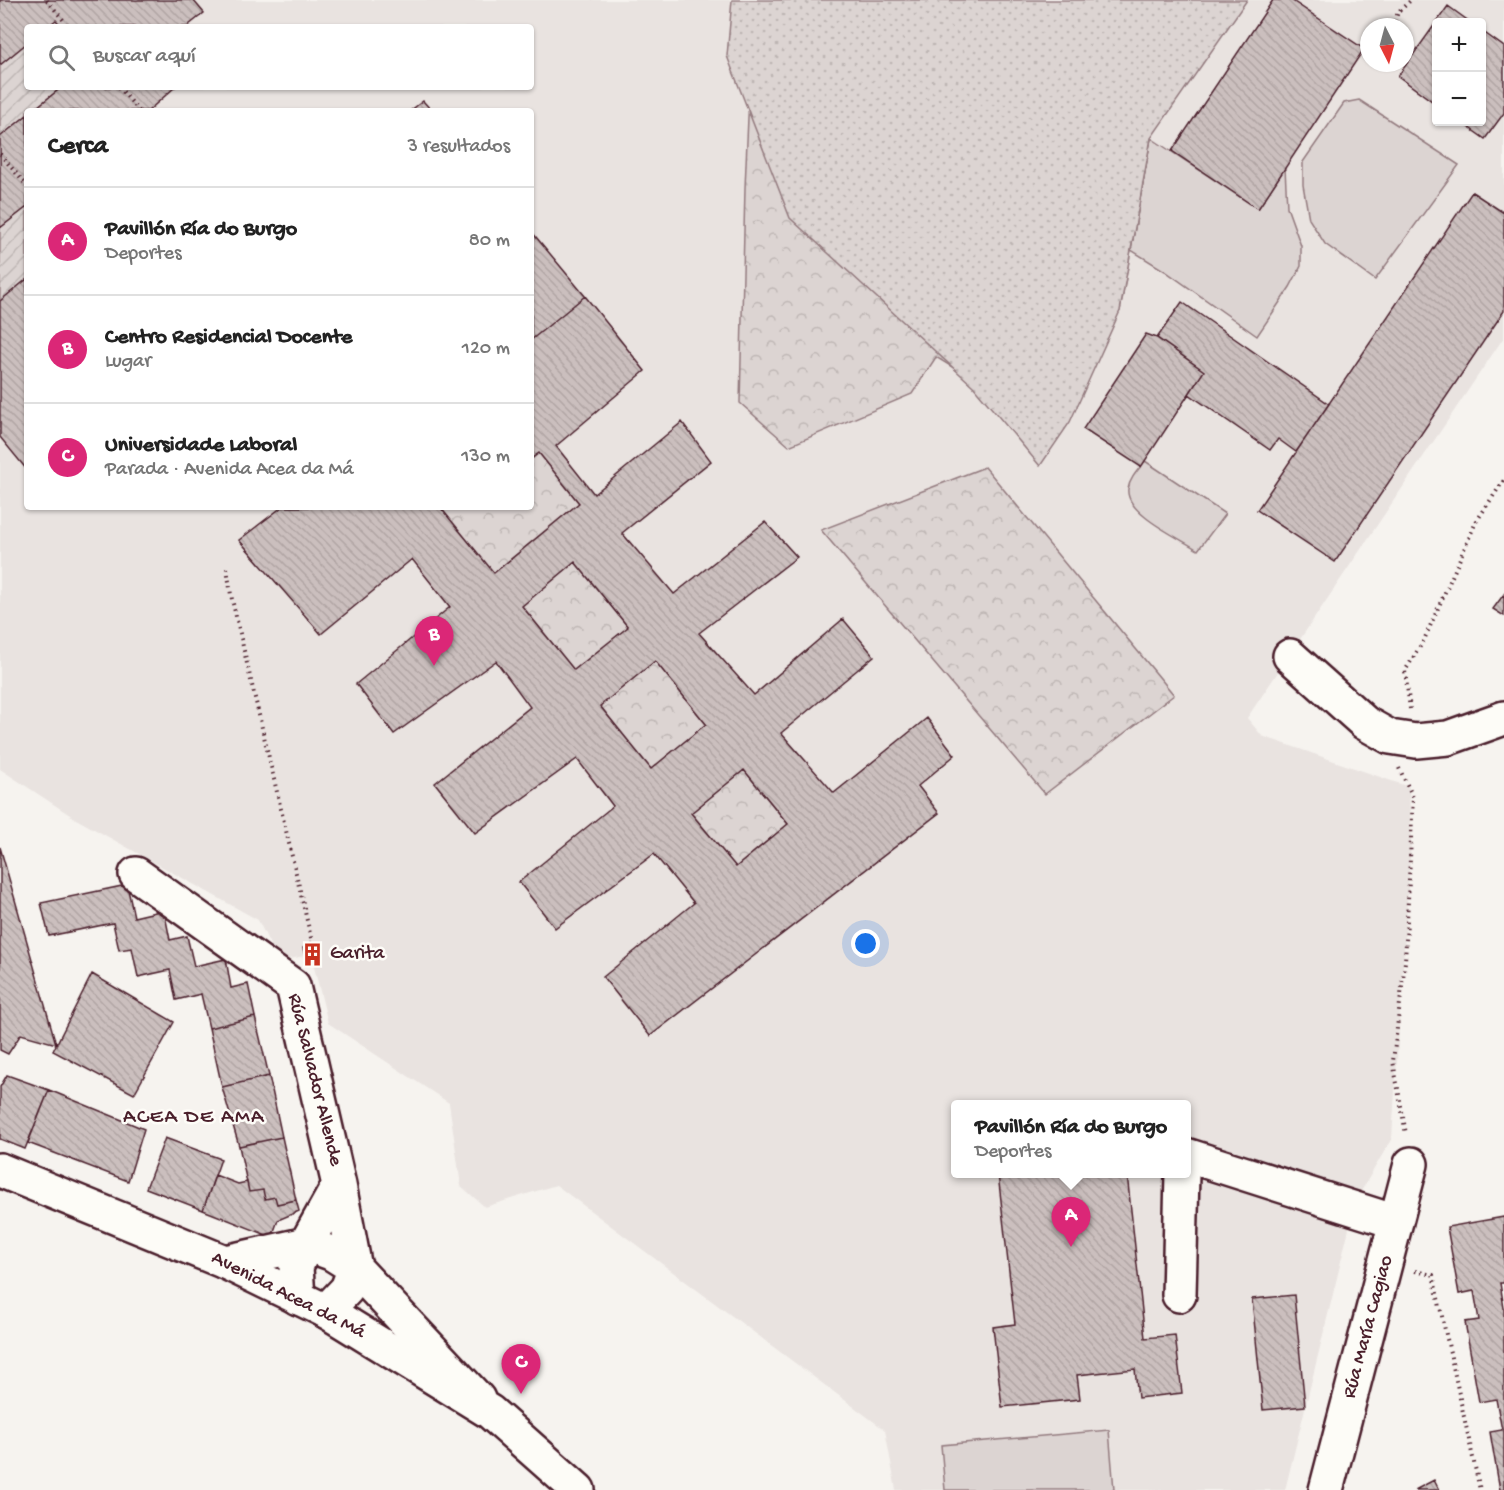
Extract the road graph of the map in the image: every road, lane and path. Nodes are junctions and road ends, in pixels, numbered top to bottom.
1 (47, 0) edge
2 (1411, 0) edge
3 (1396, 18) edge
4 (67, 24) edge
5 (122, 90) edge
6 (136, 108) edge
7 (0, 154) edge
8 (24, 182) edge
9 (1504, 480) edge
10 (227, 568) dead end
11 (1290, 656) dead end
12 (1504, 718) edge
13 (1403, 739) junction
14 (136, 874) dead end
15 (308, 956) dead end
16 (1191, 1157) edge
17 (1411, 1164) joint
18 (0, 1170) edge
19 (1182, 1178) edge
20 (339, 1185) junction
21 (1396, 1222) junction
22 (306, 1244) junction
23 (225, 1262) junction
24 (1385, 1264) junction
25 (355, 1268) junction
26 (1179, 1295) dead end
27 (312, 1305) junction
28 (490, 1412) junction
29 (578, 1490) edge
30 (1326, 1490) edge
31 (1480, 1490) edge

1 - 4 path
2 - 3 path
5 - 6 path
7 - 8 path
9 - 13 path
10 - 15 path
11 - 13 street
12 - 13 street
13 - 17 path
14 - 20 street, Rúa Salvador Allende
16 - 21 street
17 - 21 street, Rúa María Cagiao
18 - 23 street, Avenida Acea da Má
19 - 26 street
20 - 22 street, Rúa Salvador Allende
20 - 25 street, Rúa Salvador Allende
21 - 24 street, Rúa María Cagiao
22 - 23 street
22 - 25 street
22 - 27 street, Rúa Salvador Allende
23 - 27 street, Avenida Acea da Má
24 - 30 street, Rúa María Cagiao
24 - 31 path
25 - 27 street
25 - 28 street
27 - 28 street, Avenida Acea da Má
28 - 29 street, Avenida Acea da Má

